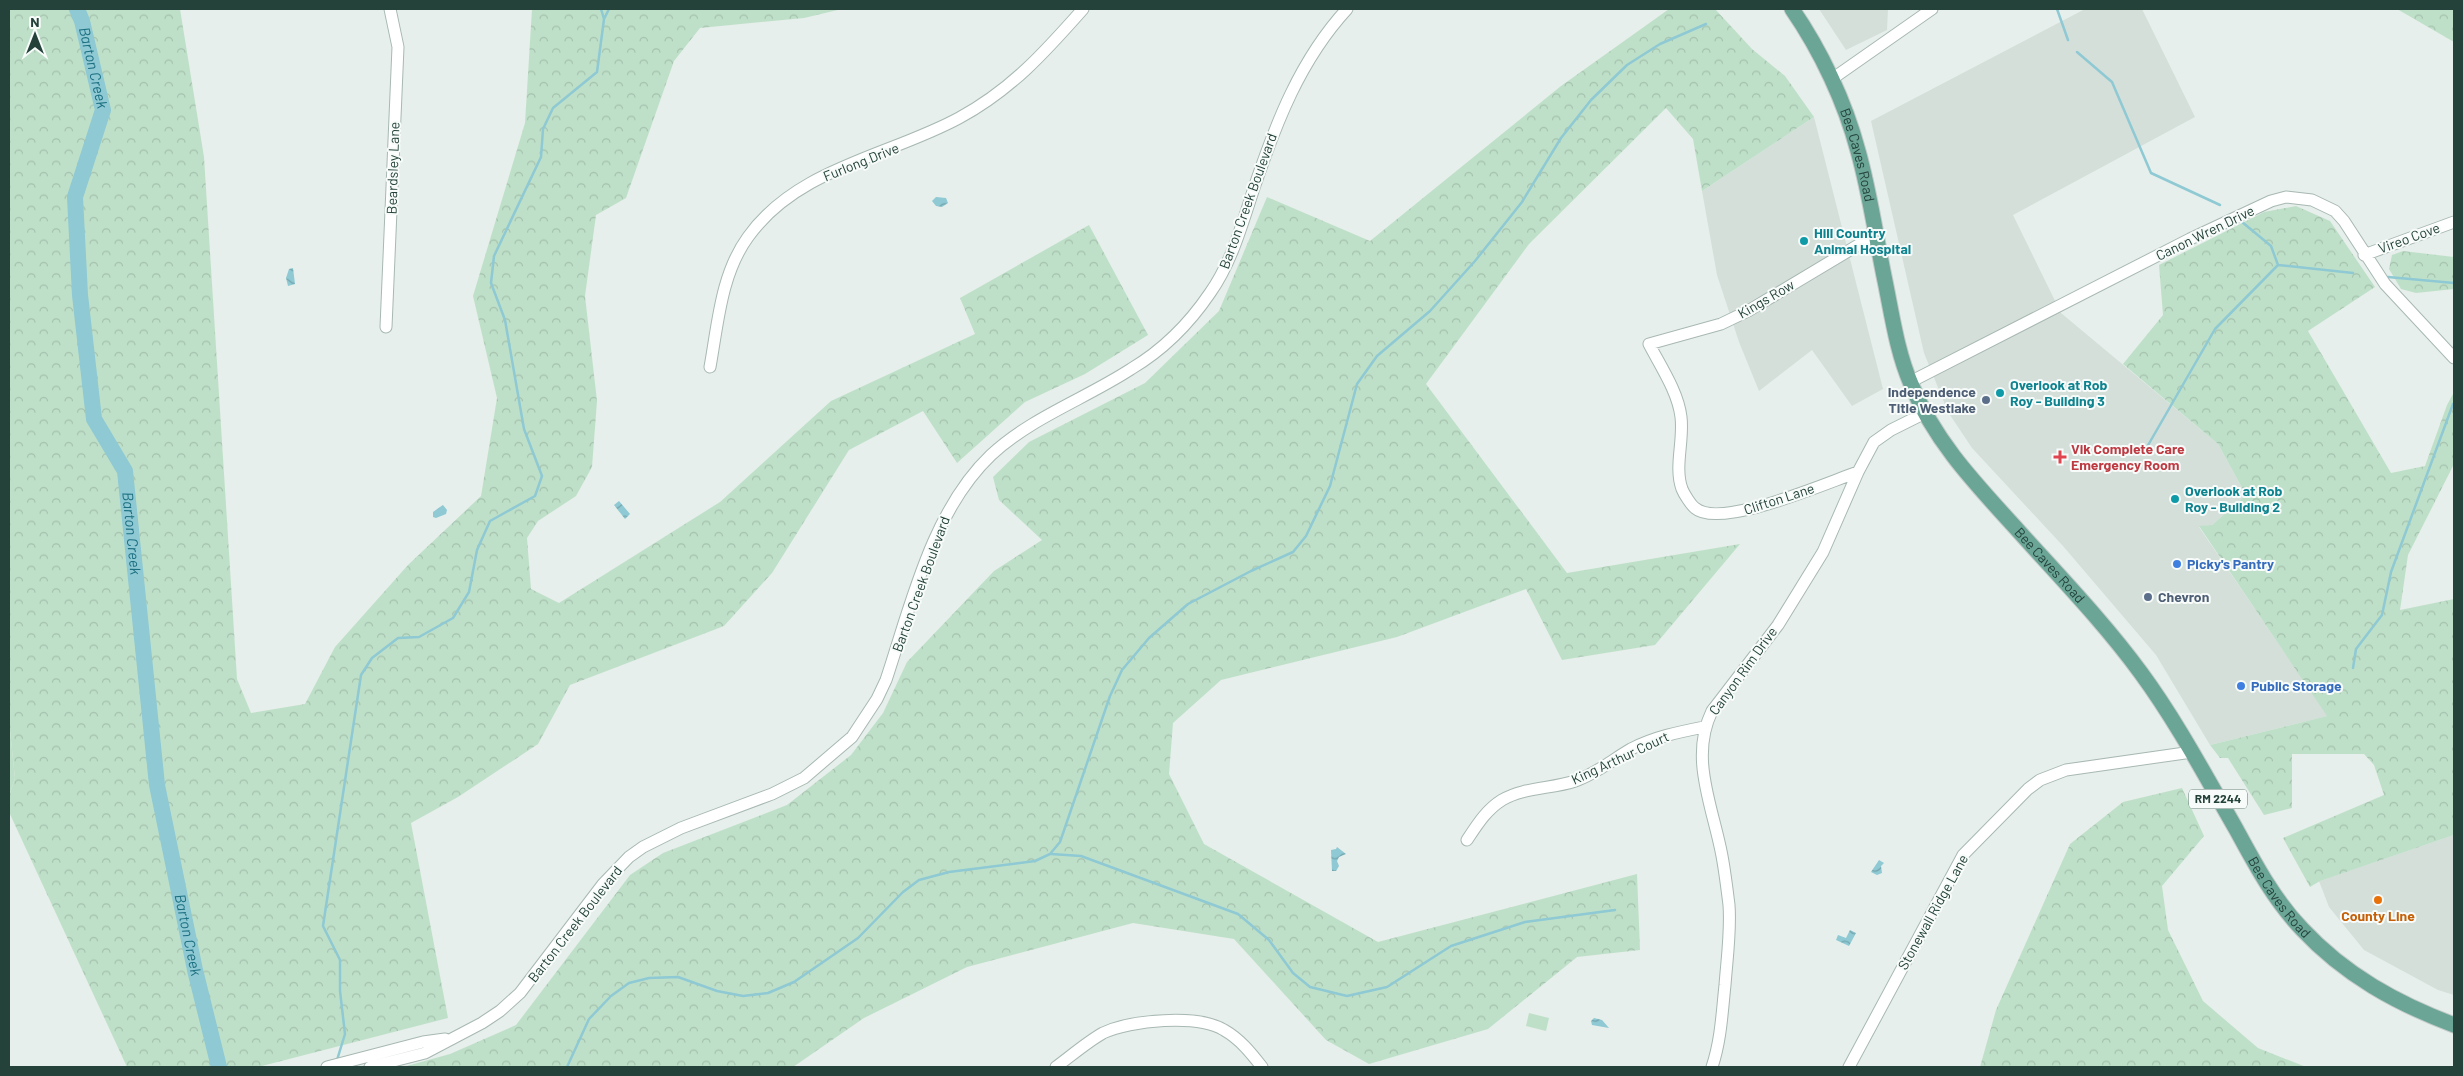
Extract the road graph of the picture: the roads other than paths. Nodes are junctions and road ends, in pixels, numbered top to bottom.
1 (390, 9) edge
2 (1083, 9) edge
3 (1792, 9) edge
4 (1932, 9) edge
5 (1344, 10) edge
6 (1832, 79) junction
7 (2454, 222) edge
8 (1875, 234) junction
9 (2364, 255) junction
10 (386, 327) dead end
11 (1649, 344) joint
12 (2454, 358) edge
13 (710, 367) dead end
14 (1910, 382) junction
15 (1925, 413) junction
16 (1858, 472) junction
17 (1704, 727) junction
18 (2192, 752) junction
19 (1467, 840) dead end
20 (2454, 1025) edge
21 (424, 1047) junction
22 (327, 1067) edge
23 (370, 1067) edge
24 (1056, 1067) edge
25 (1262, 1067) edge
26 (1712, 1067) edge
27 (1850, 1067) edge

1 - 10 street, Beardsley Lane
2 - 13 street, Furlong Drive
3 - 6 main road, Bee Caves Road / RM 2244
4 - 6 street
5 - 21 street, Barton Creek Boulevard
6 - 8 main road, Bee Caves Road / RM 2244
7 - 9 street, Vireo Cove
8 - 11 street, Kings Row
8 - 14 main road, Bee Caves Road / RM 2244
9 - 12 street, Canon Wren Drive
9 - 14 street, Canon Wren Drive
11 - 16 street, Clifton Lane
14 - 15 main road, Bee Caves Road / RM 2244
15 - 16 street, Canyon Rim Drive
15 - 18 main road, Bee Caves Road / RM 2244
16 - 17 street, Canyon Rim Drive
17 - 19 street, King Arthur Court
17 - 26 street, Canyon Rim Drive
18 - 20 main road, Bee Caves Road / RM 2244
18 - 27 street, Stonewall Ridge Lane
21 - 22 street, Barton Creek Boulevard
21 - 23 street, Barton Creek Boulevard
24 - 25 street

